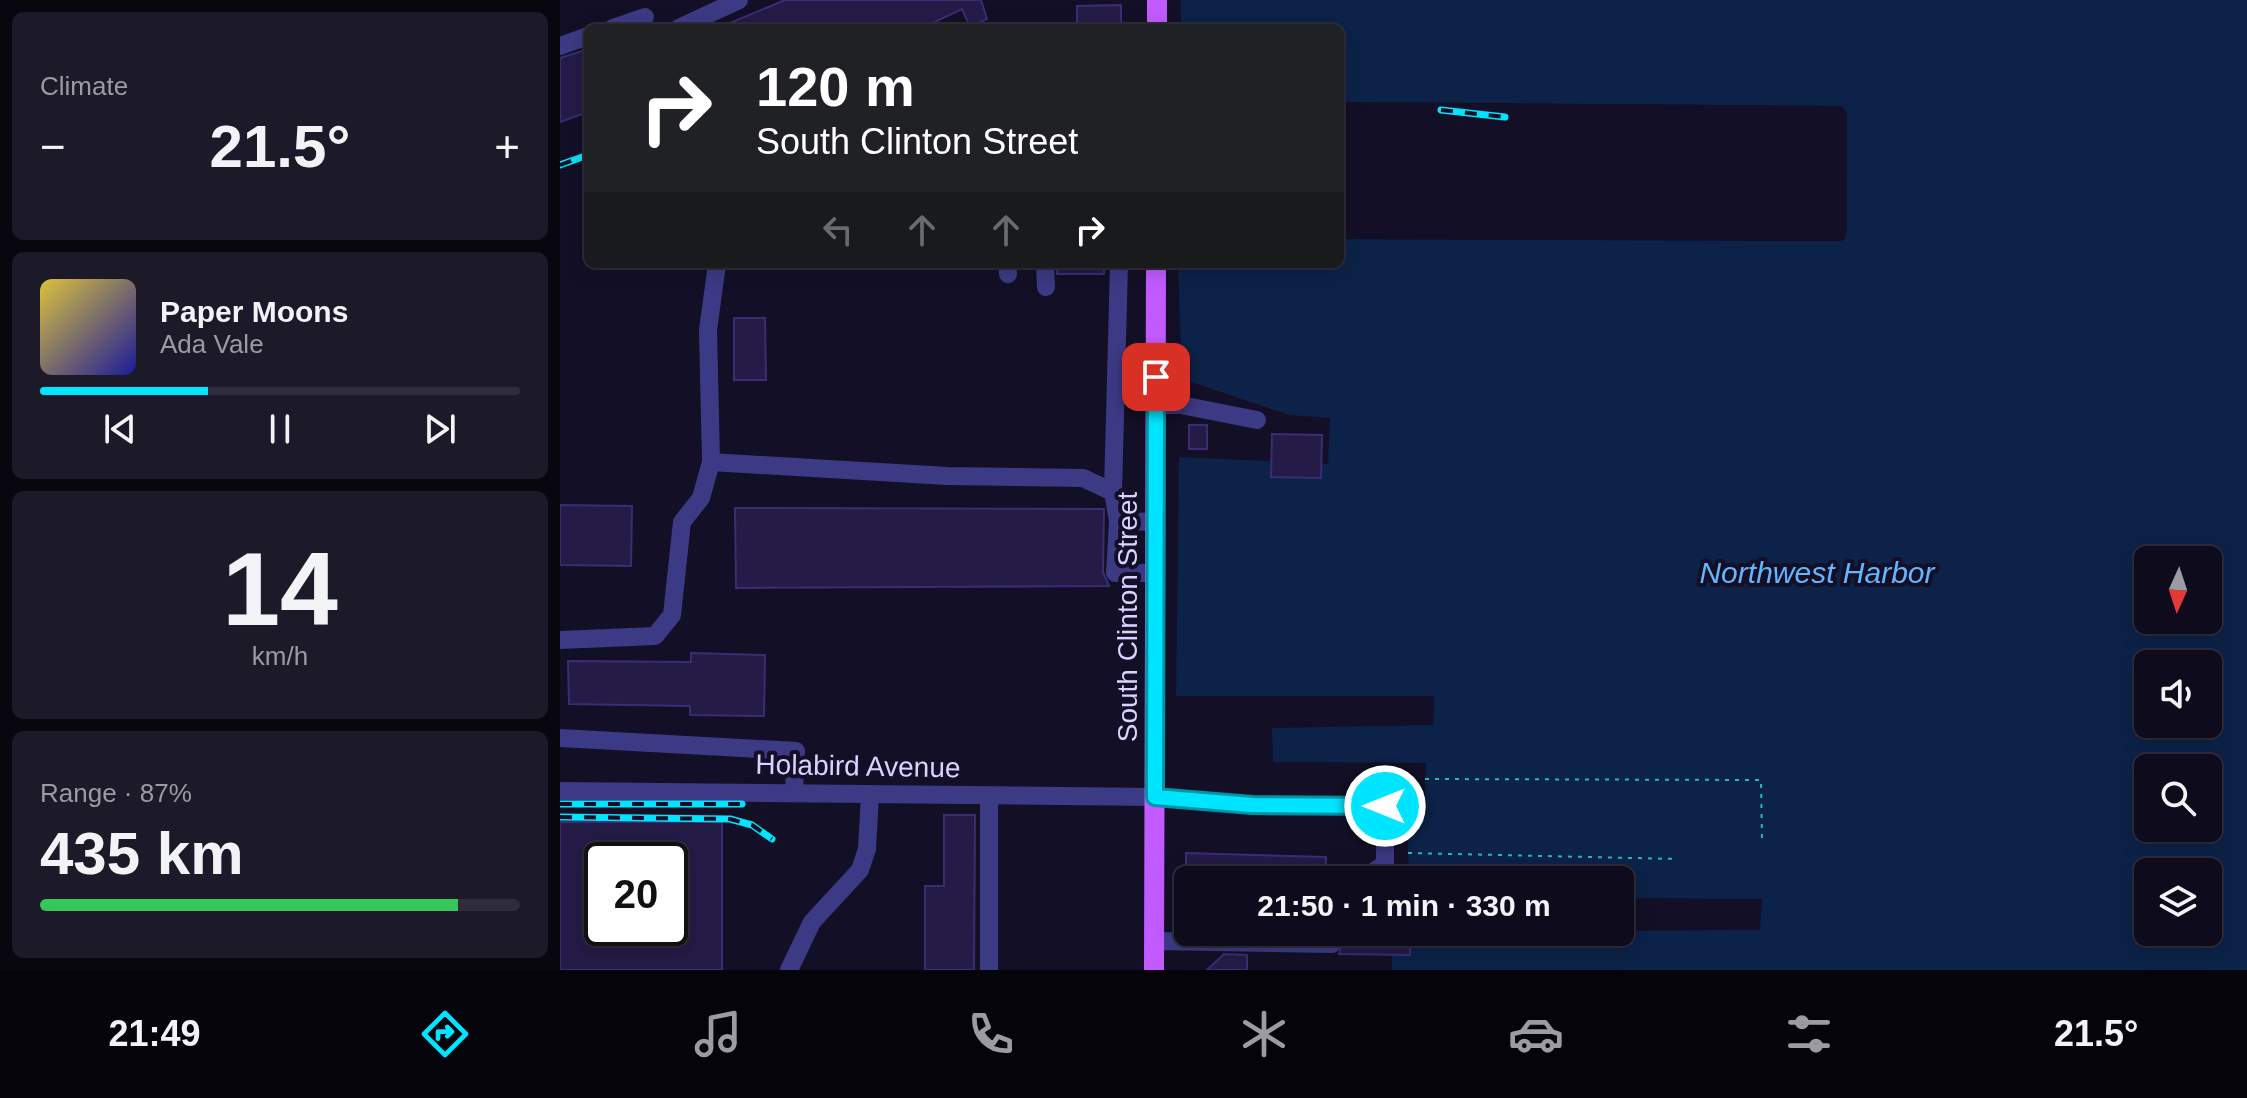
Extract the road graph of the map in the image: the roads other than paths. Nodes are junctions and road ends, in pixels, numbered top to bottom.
1 (637, 0) edge
2 (739, 0) edge
3 (1157, 0) edge
4 (648, 23) edge
5 (688, 24) edge
6 (1157, 24) edge
7 (584, 37) edge
8 (560, 46) edge
9 (717, 268) edge
10 (723, 268) edge
11 (1045, 268) edge
12 (1119, 268) edge
13 (1156, 268) edge
14 (716, 286) junction
15 (1046, 287) dead end
16 (1156, 405) junction
17 (1257, 420) dead end
18 (711, 462) junction
19 (1113, 492) junction
20 (1118, 521) junction
21 (1155, 522) junction
22 (1155, 573) junction
23 (560, 640) edge
24 (560, 738) edge
25 (560, 791) edge
26 (794, 792) junction
27 (870, 795) junction
28 (989, 797) junction
29 (1155, 797) junction
30 (1382, 866) edge
31 (1154, 941) junction
32 (1174, 941) edge
33 (789, 970) edge
34 (989, 970) edge
35 (1154, 970) edge

1 - 4 street
2 - 5 street
3 - 6 main road
7 - 8 street
9 - 14 street
10 - 14 street
11 - 15 street
12 - 19 street
13 - 16 main road, South Clinton Street
14 - 18 street
16 - 17 street
16 - 21 main road, South Clinton Street
18 - 19 street
18 - 23 street
19 - 20 street
20 - 21 street
20 - 22 street
21 - 22 main road, South Clinton Street
22 - 29 main road, South Clinton Street
24 - 26 street
25 - 26 street, Holabird Avenue
26 - 27 street, Holabird Avenue
27 - 28 street, Holabird Avenue
27 - 33 street
28 - 29 street, Holabird Avenue
28 - 34 street
29 - 30 street, Holabird Avenue
29 - 31 main road, South Clinton Street
31 - 32 street
31 - 35 main road, South Clinton Street

